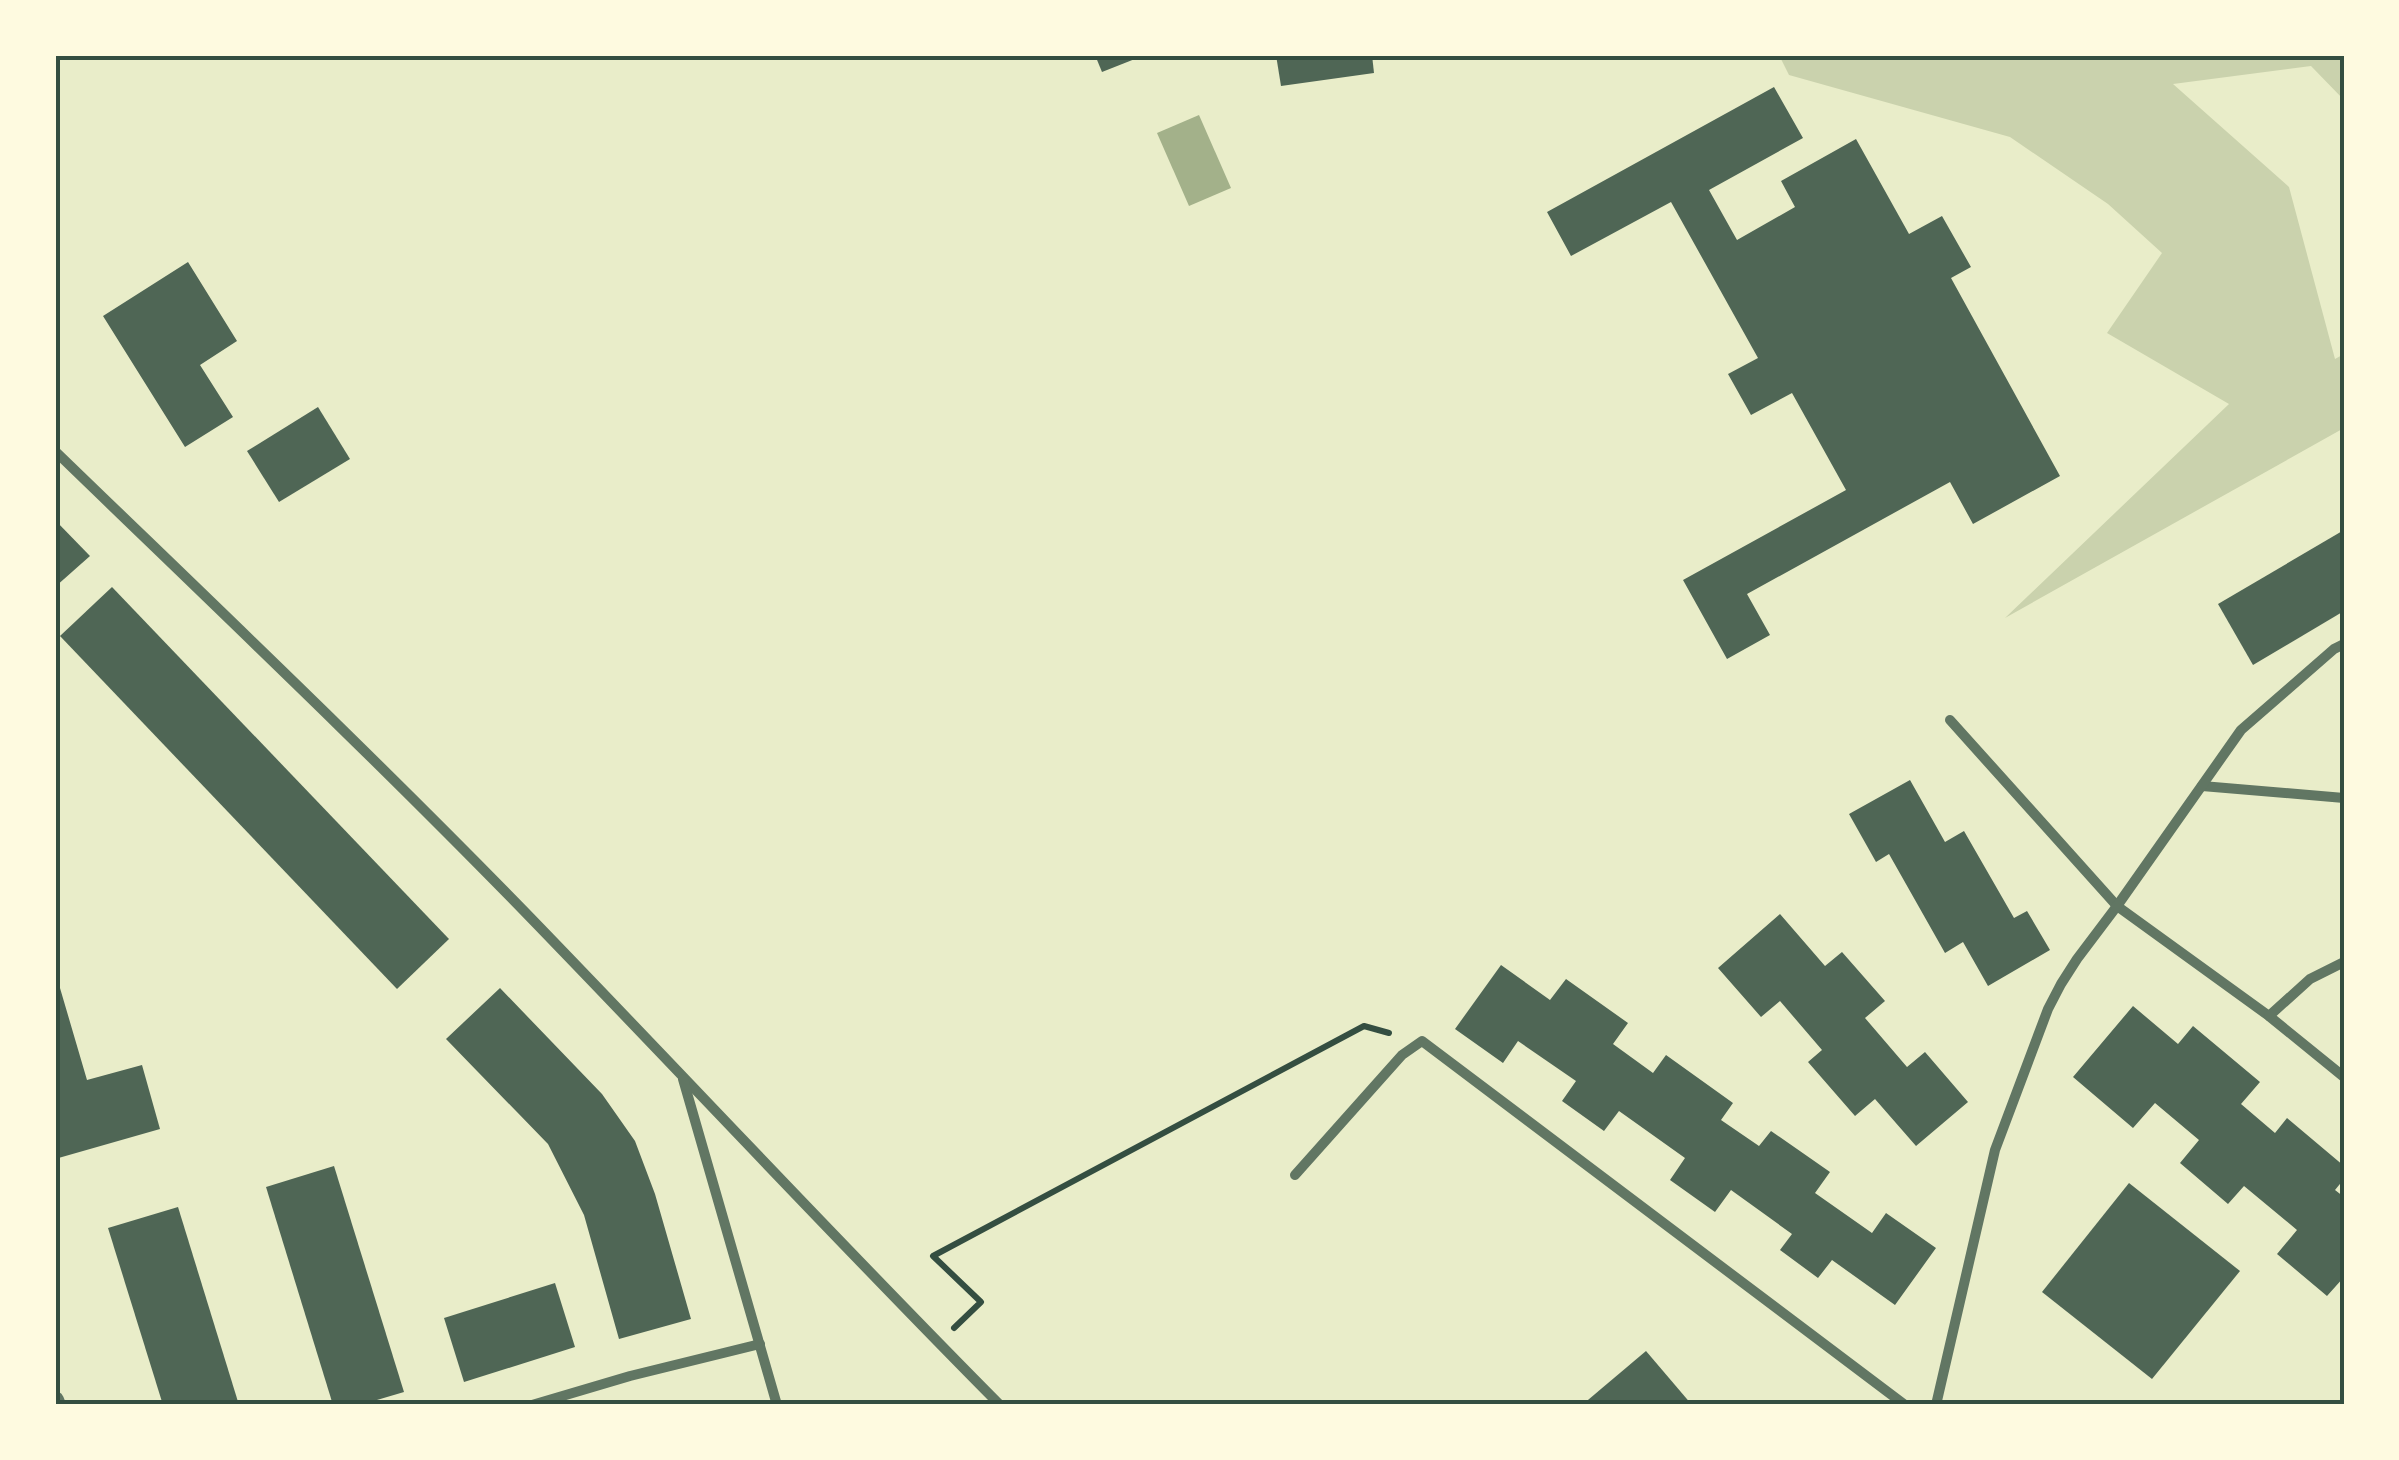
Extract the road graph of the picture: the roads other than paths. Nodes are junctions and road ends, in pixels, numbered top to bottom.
1 (55, 451) edge
2 (2344, 644) edge
3 (1950, 720) dead end
4 (2202, 786) junction
5 (2344, 798) edge
6 (2117, 906) junction
7 (2344, 962) edge
8 (2270, 1016) junction
9 (683, 1077) junction
10 (2344, 1077) edge
11 (1296, 1175) dead end
12 (760, 1344) junction
13 (532, 1405) edge
14 (777, 1405) edge
15 (1000, 1405) edge
16 (1906, 1405) edge
17 (1936, 1405) edge

1 - 9 street
2 - 4 street
3 - 6 street
4 - 5 street
4 - 6 street
6 - 8 street
6 - 17 street
7 - 8 street
8 - 10 street
9 - 12 street
9 - 15 street
11 - 16 street
12 - 13 street
12 - 14 street

